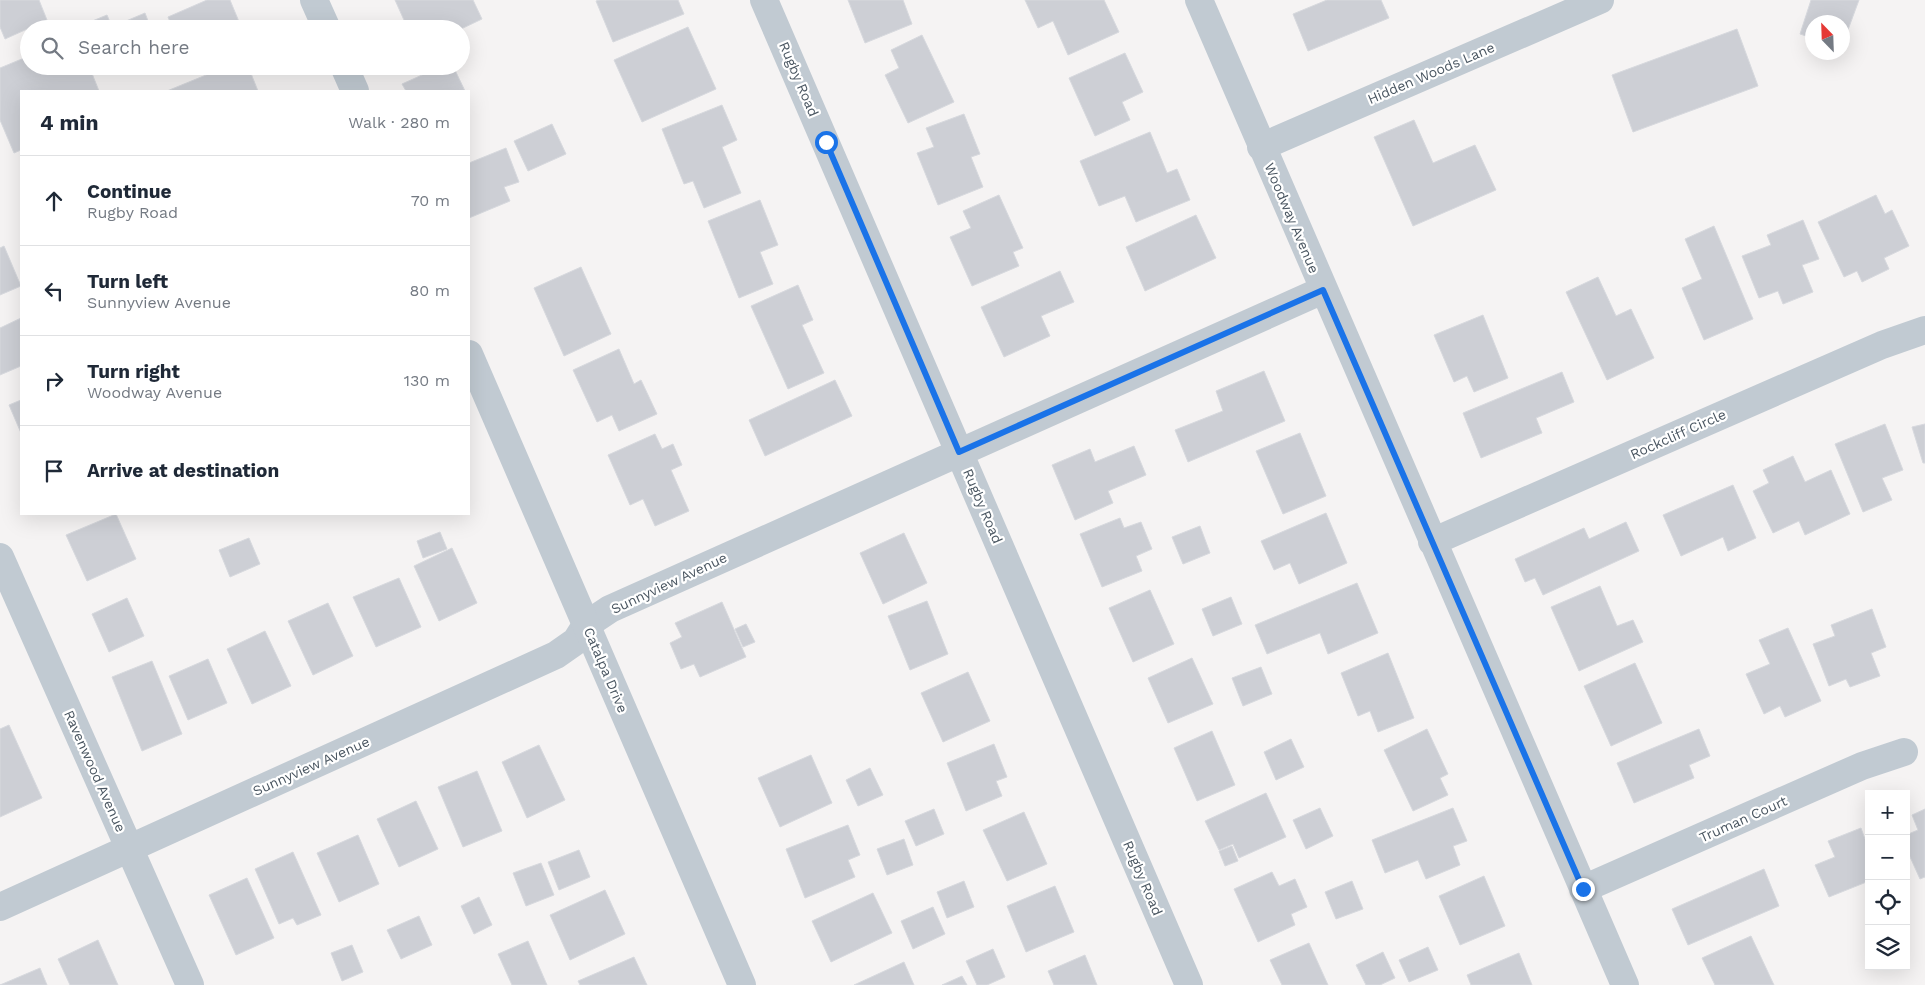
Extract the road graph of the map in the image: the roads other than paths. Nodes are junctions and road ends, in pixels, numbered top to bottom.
1 (314, 0) edge
2 (764, 0) edge
3 (1199, 0) edge
4 (1600, 0) edge
5 (323, 20) edge
6 (348, 75) edge
7 (354, 90) edge
8 (1261, 147) junction
9 (1323, 290) junction
10 (1925, 330) edge
11 (470, 356) edge
12 (959, 452) junction
13 (1432, 542) junction
14 (0, 557) edge
15 (586, 625) junction
16 (1904, 752) dead end
17 (130, 848) junction
18 (1583, 889) junction
19 (0, 907) edge
20 (190, 985) edge
21 (742, 985) edge
22 (1189, 985) edge
23 (1625, 985) edge

1 - 5 street
2 - 12 street, Rugby Road
3 - 8 street, Woodway Avenue
4 - 8 street, Hidden Woods Lane
6 - 7 street
8 - 9 street, Woodway Avenue
9 - 12 street, Sunnyview Avenue
9 - 13 street, Woodway Avenue
10 - 13 street, Rockcliff Circle
11 - 15 street, Catalpa Drive
12 - 15 street, Sunnyview Avenue
12 - 22 street, Rugby Road
13 - 18 street, Woodway Avenue
14 - 17 street, Ravenwood Avenue
15 - 17 street, Sunnyview Avenue
15 - 21 street, Catalpa Drive
16 - 18 street, Truman Court
17 - 19 street, Sunnyview Avenue
17 - 20 street, Ravenwood Avenue
18 - 23 street, Woodway Avenue

